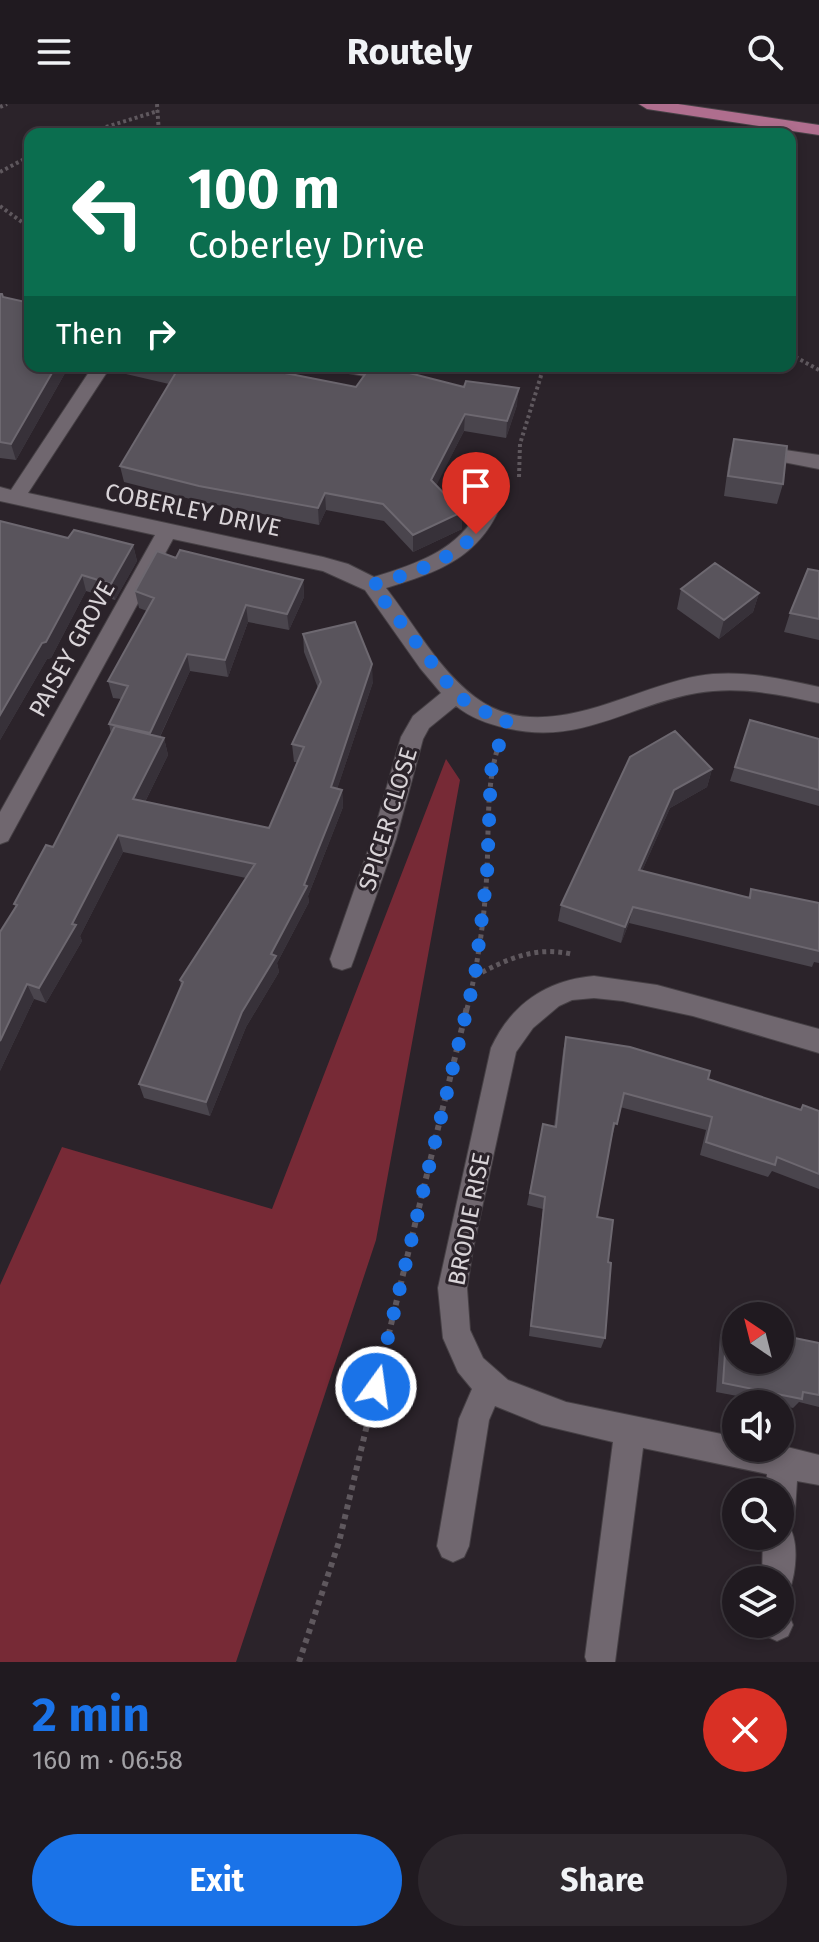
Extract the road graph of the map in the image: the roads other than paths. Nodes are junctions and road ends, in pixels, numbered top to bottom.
1 (647, 104) edge
2 (819, 130) edge
3 (98, 372) edge
4 (374, 372) edge
5 (420, 381) edge
6 (785, 456) edge
7 (819, 462) edge
8 (479, 491) dead end
9 (8, 496) edge
10 (167, 532) junction
11 (372, 585) junction
12 (456, 694) junction
13 (819, 695) edge
14 (0, 834) edge
15 (342, 959) dead end
16 (819, 1041) edge
17 (489, 1385) junction
18 (630, 1430) junction
19 (722, 1449) edge
20 (787, 1462) edge
21 (819, 1470) edge
22 (453, 1546) dead end
23 (601, 1657) dead end

1 - 2 main road
3 - 9 street
4 - 5 street
6 - 7 street
8 - 11 street
9 - 10 street, COBERLEY DRIVE
10 - 11 street, COBERLEY DRIVE
10 - 14 street, PAISEY GROVE
11 - 12 street, COBERLEY DRIVE
12 - 13 street, COBERLEY DRIVE
12 - 15 street, SPICER CLOSE
16 - 17 street, BRODIE RISE
17 - 18 street, BRODIE RISE
17 - 22 street
18 - 19 street, BRODIE RISE
18 - 23 street
20 - 21 street, BRODIE RISE

